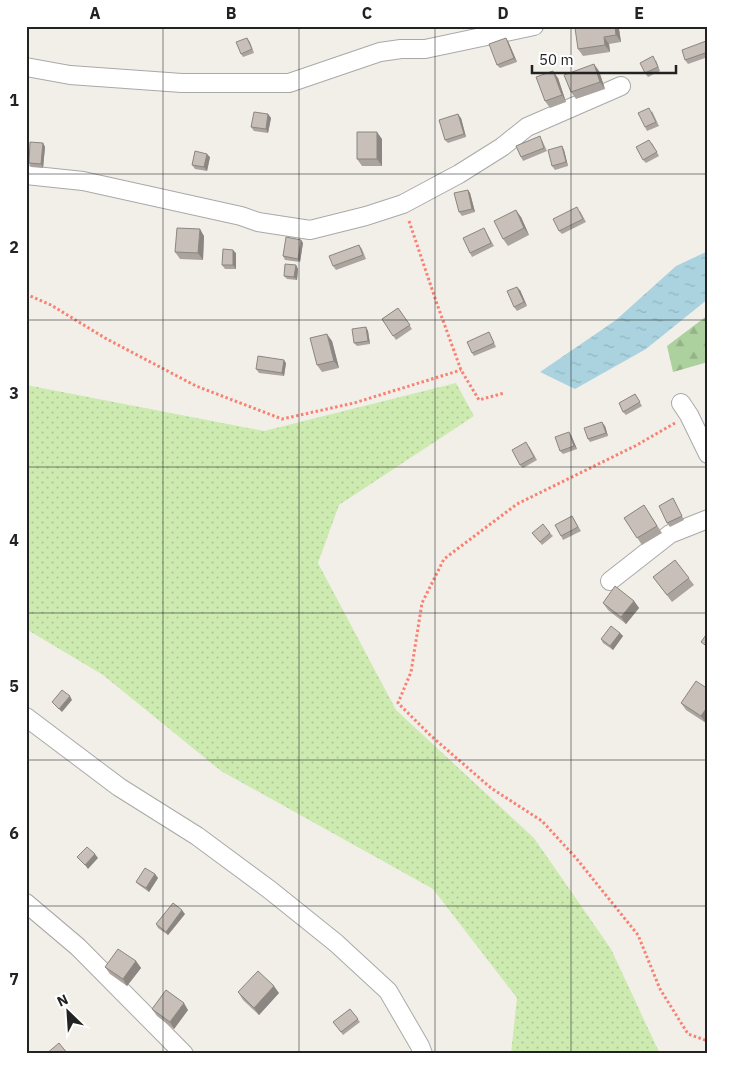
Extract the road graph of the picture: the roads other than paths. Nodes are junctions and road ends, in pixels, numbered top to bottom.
1 (534, 26) edge
2 (26, 67) edge
3 (621, 86) dead end
4 (26, 175) edge
5 (685, 409) road end
6 (708, 454) edge
7 (708, 519) edge
8 (610, 581) dead end
9 (26, 717) edge
10 (26, 904) edge
11 (184, 1054) edge
12 (423, 1054) edge

1 - 2 street
3 - 4 street
5 - 6 street
7 - 8 street
9 - 12 street
10 - 11 street

